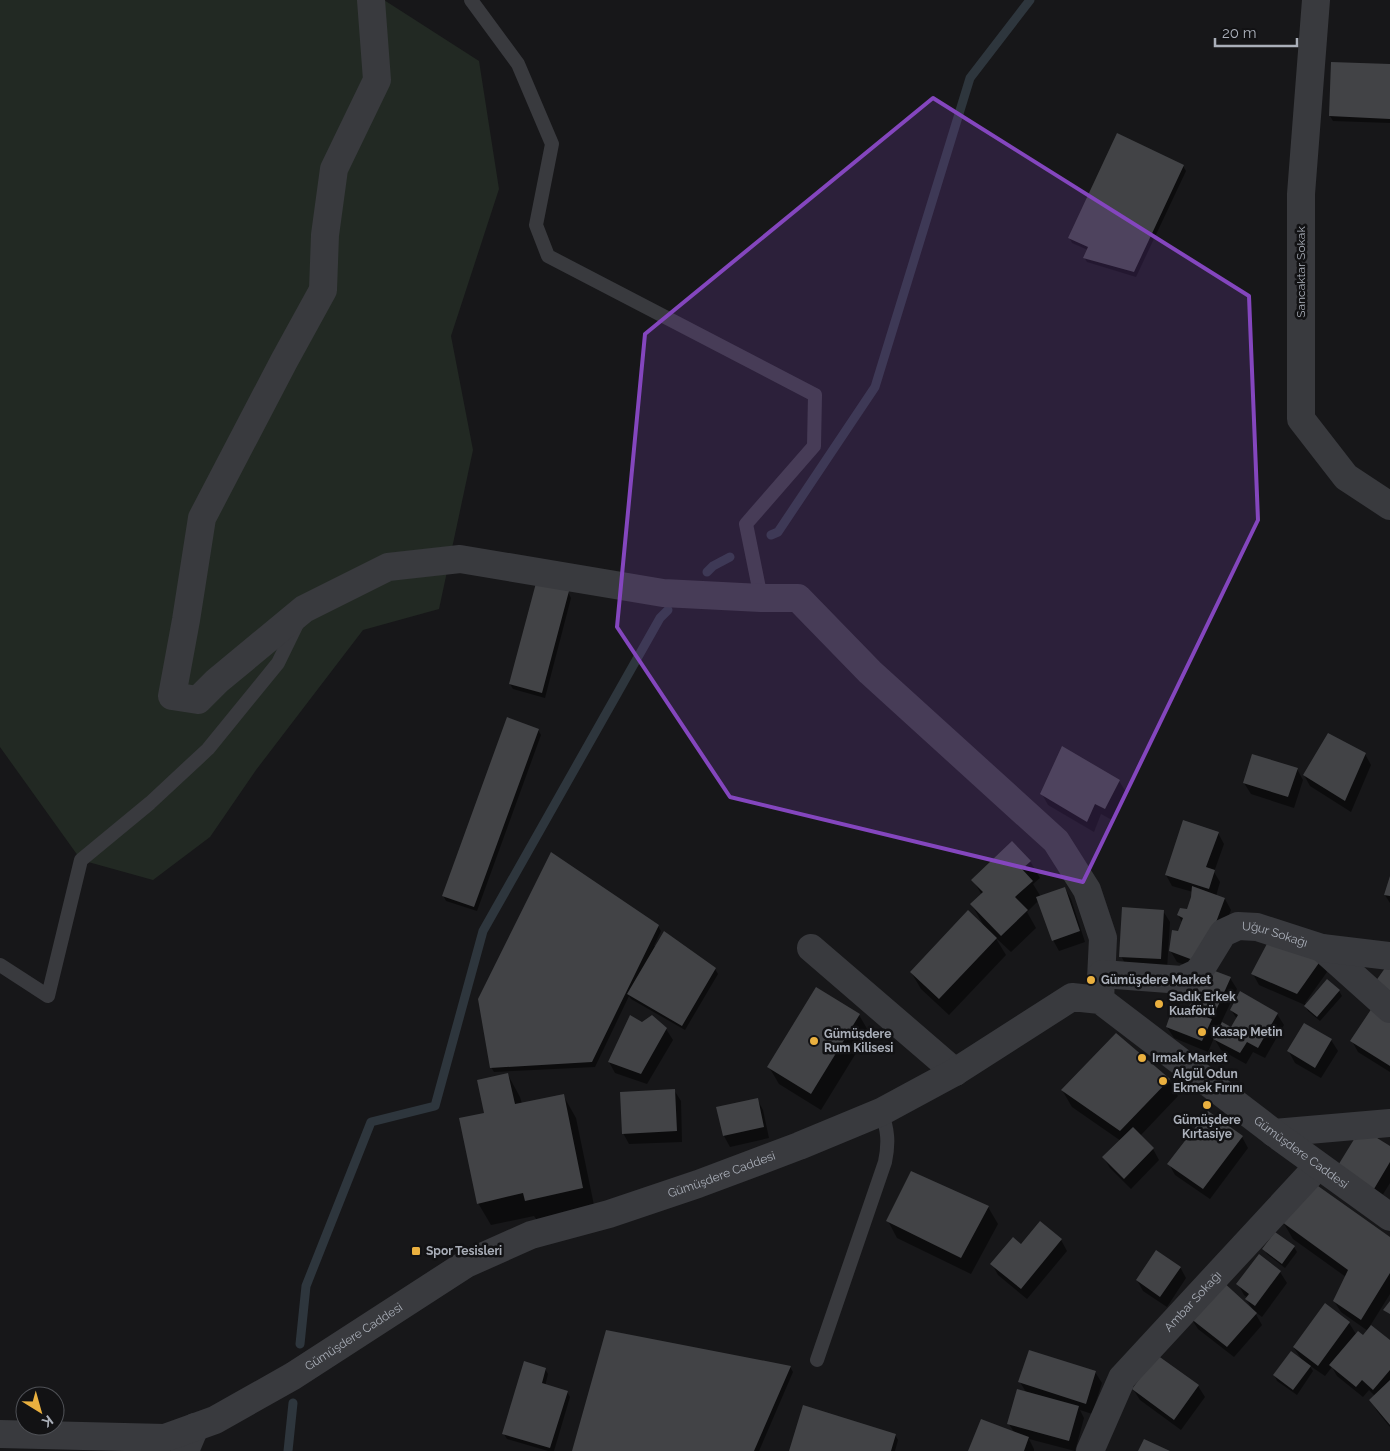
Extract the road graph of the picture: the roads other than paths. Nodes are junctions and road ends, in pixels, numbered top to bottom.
1 (371, 0) edge
2 (471, 0) edge
3 (1316, 0) edge
4 (1390, 506) edge
5 (762, 598) junction
6 (304, 609) junction
7 (811, 948) dead end
8 (1322, 948) junction
9 (1390, 956) edge
10 (0, 965) edge
11 (1101, 987) junction
12 (1390, 1009) edge
13 (955, 1072) junction
14 (881, 1112) junction
15 (1390, 1123) edge
16 (1274, 1133) junction
17 (1318, 1166) junction
18 (1390, 1217) edge
19 (817, 1360) dead end
20 (0, 1434) edge
21 (190, 1439) edge
22 (1090, 1451) edge

1 - 6 street
2 - 5 lane
3 - 4 street, Sancaktar Sokak
5 - 6 street
5 - 11 street
6 - 10 lane
7 - 13 street
8 - 9 street
8 - 11 street, Uğur Sokağı
8 - 12 street
11 - 13 street, Gümüşdere Caddesi
11 - 16 street, Gümüşdere Caddesi
13 - 14 street, Gümüşdere Caddesi
14 - 19 lane
14 - 21 street, Gümüşdere Caddesi
15 - 16 street
16 - 17 street, Gümüşdere Caddesi
17 - 18 street, Gümüşdere Caddesi
17 - 22 street, Ambar Sokağı
20 - 21 street, Gümüşdere Caddesi

